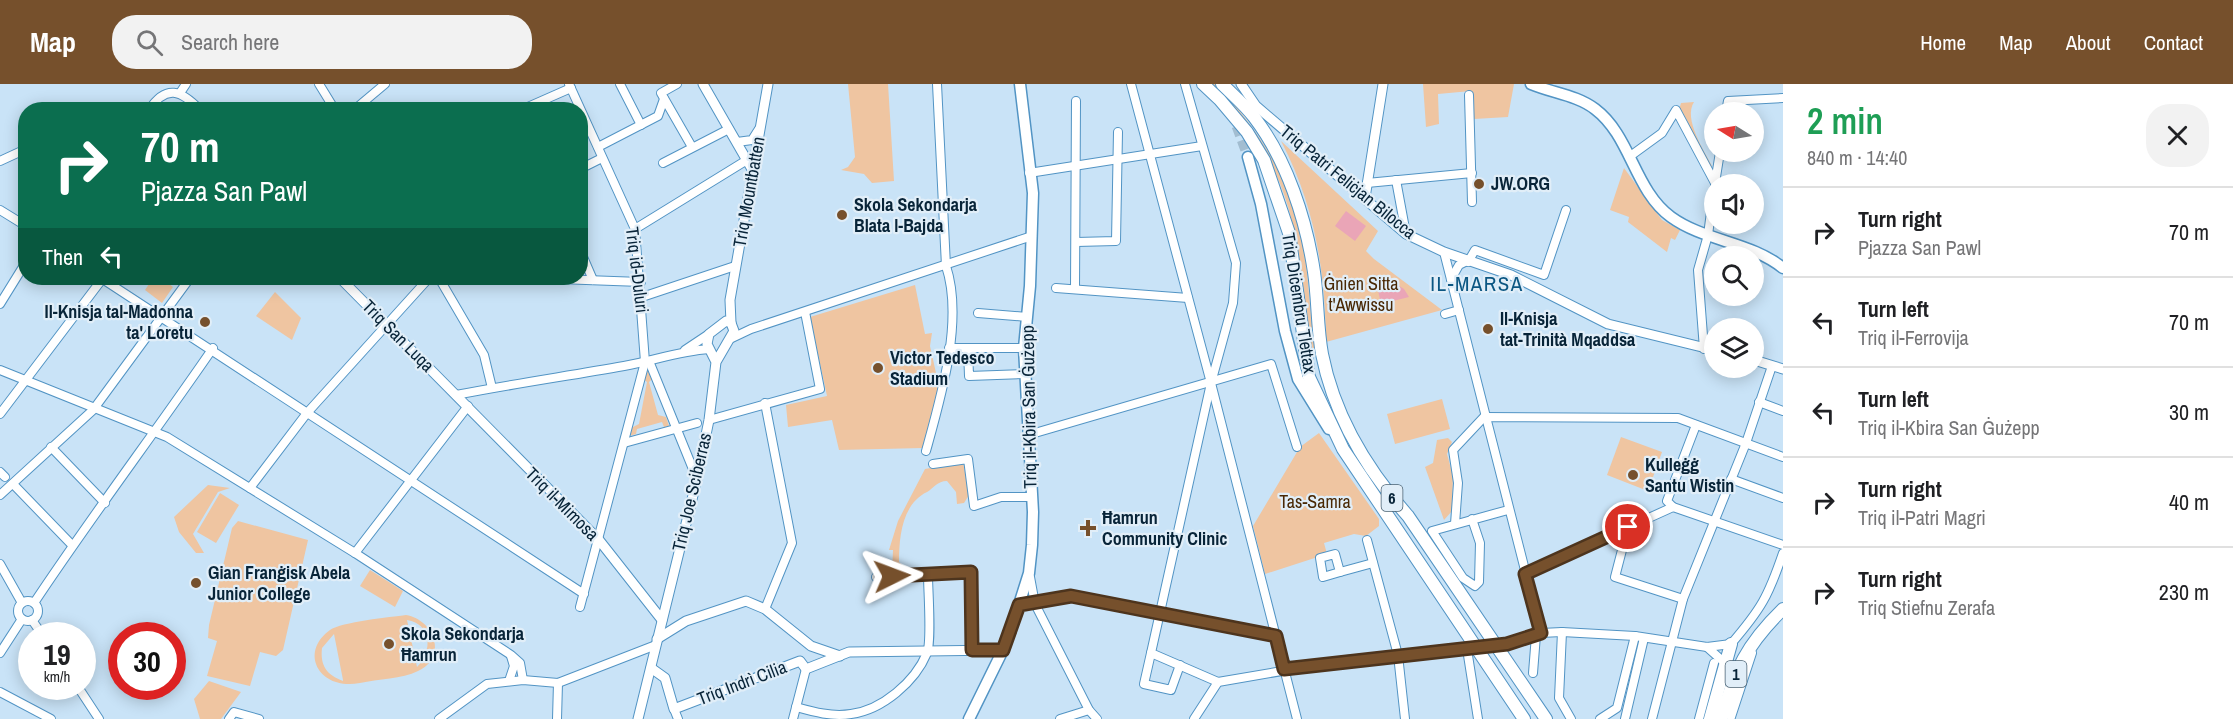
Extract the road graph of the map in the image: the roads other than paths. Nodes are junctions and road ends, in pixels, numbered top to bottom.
1 (186, 84) edge
2 (319, 84) edge
3 (385, 84) edge
4 (620, 84) edge
5 (676, 84) edge
6 (703, 84) edge
7 (768, 84) edge
8 (937, 84) edge
9 (1020, 84) edge
10 (1131, 84) edge
11 (1185, 84) edge
12 (1203, 84) edge
13 (1222, 84) edge
14 (1232, 84) edge
15 (1241, 84) edge
16 (1383, 84) edge
17 (1531, 84) edge
18 (570, 86) edge
19 (180, 93) junction
20 (1469, 95) dead end
21 (662, 96) junction
22 (1783, 98) edge
23 (1076, 101) dead end
24 (157, 102) edge
25 (191, 102) edge
26 (330, 102) edge
27 (364, 102) edge
28 (537, 102) edge
29 (577, 102) edge
30 (1728, 102) edge
31 (1247, 109) junction
32 (588, 125) edge
33 (641, 125) junction
34 (761, 127) junction
35 (729, 129) junction
36 (1118, 132) dead end
37 (737, 142) junction
38 (1202, 146) junction
39 (598, 147) junction
40 (692, 147) junction
41 (18, 153) edge
42 (1151, 153) junction
43 (1248, 157) tunnel mouth
44 (1629, 157) junction
45 (602, 158) junction
46 (1117, 159) junction
47 (747, 160) junction
48 (0, 161) edge
49 (663, 163) dead end
50 (588, 165) edge
51 (1076, 167) junction
52 (753, 171) junction
53 (1472, 173) junction
54 (1029, 174) junction
55 (1709, 174) edge
56 (1396, 180) junction
57 (1367, 183) junction
58 (1365, 198) junction
59 (1472, 202) dead end
60 (0, 210) edge
61 (1566, 210) dead end
62 (18, 221) edge
63 (635, 229) junction
64 (1406, 234) junction
65 (1708, 235) junction
66 (1032, 236) junction
67 (1076, 242) junction
68 (1444, 252) junction
69 (1468, 261) junction
70 (735, 266) junction
71 (946, 266) junction
72 (588, 268) edge
73 (1783, 268) edge
74 (18, 275) edge
75 (1451, 279) junction
76 (588, 280) edge
77 (593, 280) junction
78 (641, 282) junction
79 (97, 285) edge
80 (113, 285) edge
81 (184, 285) edge
82 (346, 285) edge
83 (423, 285) edge
84 (443, 285) edge
85 (1056, 288) dead end
86 (1075, 289) junction
87 (642, 297) junction
88 (1188, 298) junction
89 (0, 304) edge
90 (1459, 310) junction
91 (805, 312) junction
92 (978, 313) dead end
93 (1445, 314) dead end
94 (160, 316) junction
95 (1027, 317) junction
96 (1705, 318) edge
97 (728, 324) junction
98 (388, 325) junction
99 (751, 329) junction
100 (709, 334) junction
101 (732, 338) junction
102 (213, 348) junction
103 (949, 348) junction
104 (968, 348) junction
105 (1024, 348) junction
106 (709, 349) junction
107 (723, 349) junction
108 (1704, 349) edge
109 (684, 351) junction
110 (647, 362) junction
111 (716, 362) junction
112 (1764, 363) edge
113 (1772, 366) junction
114 (1783, 369) edge
115 (0, 370) edge
116 (1025, 374) junction
117 (24, 382) junction
118 (1211, 383) junction
119 (492, 388) junction
120 (456, 395) junction
121 (1759, 402) junction
122 (765, 403) junction
123 (468, 406) junction
124 (93, 410) junction
125 (1783, 411) edge
126 (307, 413) junction
127 (0, 414) edge
128 (1484, 417) junction
129 (709, 420) junction
130 (698, 423) dead end
131 (1696, 425) junction
132 (676, 429) junction
133 (155, 433) junction
134 (1028, 435) junction
135 (624, 443) junction
136 (1746, 443) junction
137 (51, 447) junction
138 (1297, 447) dead end
139 (1343, 449) junction
140 (926, 451) dead end
141 (1783, 457) edge
142 (933, 464) dead end
143 (697, 479) junction
144 (1731, 479) junction
145 (410, 480) junction
146 (13, 484) junction
147 (250, 488) junction
148 (0, 495) edge
149 (1031, 496) junction
150 (1783, 498) edge
151 (105, 503) junction
152 (1673, 507) junction
153 (1508, 510) junction
154 (1472, 519) junction
155 (1714, 520) junction
156 (1455, 524) junction
157 (1628, 527) junction
158 (599, 540) junction
159 (1367, 540) dead end
160 (72, 545) junction
161 (1783, 545) edge
162 (355, 553) junction
163 (1783, 553) edge
164 (1373, 563) junction
165 (0, 564) edge
166 (1340, 572) dead end
167 (1029, 573) junction
168 (1525, 574) junction
169 (928, 575) junction
170 (876, 577) dead end
171 (584, 594) junction
172 (1683, 599) junction
173 (22, 603) junction
174 (34, 603) junction
175 (1035, 604) junction
176 (1019, 605) junction
177 (580, 607) dead end
178 (765, 609) junction
179 (1783, 609) edge
180 (1160, 614) junction
181 (22, 619) junction
182 (32, 620) joint
183 (662, 620) junction
184 (1562, 632) junction
185 (1539, 634) junction
186 (1276, 636) junction
187 (1635, 636) junction
188 (1644, 638) junction
189 (1671, 641) junction
190 (656, 642) junction
191 (1731, 644) junction
192 (811, 646) junction
193 (1707, 647) junction
194 (1467, 649) junction
195 (972, 650) junction
196 (1003, 650) junction
197 (928, 651) junction
198 (0, 653) edge
199 (1151, 653) junction
200 (511, 655) junction
201 (840, 656) junction
202 (1398, 656) junction
203 (800, 661) junction
204 (1720, 663) junction
205 (1180, 665) junction
206 (651, 668) junction
207 (806, 669) junction
208 (1284, 669) junction
209 (1533, 673) dead end
210 (523, 680) junction
211 (509, 681) junction
212 (1218, 682) junction
213 (558, 683) junction
214 (0, 692) edge
215 (86, 700) edge
216 (796, 707) junction
217 (674, 709) junction
218 (1089, 710) junction
219 (232, 716) edge
220 (96, 717) edge
221 (1606, 717) edge
222 (1726, 718) edge
223 (51, 719) edge
224 (259, 719) edge
225 (439, 719) edge
226 (557, 719) edge
227 (638, 719) edge
228 (678, 719) edge
229 (793, 719) edge
230 (969, 719) edge
231 (1060, 719) edge
232 (1097, 719) edge
233 (1194, 719) edge
234 (1297, 719) edge
235 (1406, 719) edge
236 (1478, 719) edge
237 (1524, 719) edge
238 (1546, 719) edge
239 (1571, 719) edge
240 (1625, 719) edge
241 (1652, 719) edge
242 (1699, 719) edge
243 (1710, 719) edge

1 - 19 street
2 - 26 street
3 - 27 street
4 - 33 street
5 - 21 street
6 - 35 street
7 - 34 street, Triq Mountbatten
8 - 71 street
9 - 54 main road, Triq il-Kbira San Ġużepp
10 - 42 street
11 - 38 street
12 - 139 highway, Triq Diċembru Tlettax / 6
13 - 31 highway, 6
14 - 31 main road
15 - 58 street, Triq Patri Feliċjan Bilocca
16 - 57 street
17 - 44 main road
18 - 28 street
18 - 29 street, Triq id-Duluri
19 - 24 street
19 - 25 street
20 - 53 street
21 - 33 street
21 - 40 street
22 - 30 street
23 - 51 street
31 - 238 highway, Triq Diċembru Tlettax / 6
32 - 39 street, Triq id-Duluri
33 - 39 street
34 - 37 street
34 - 52 street, Triq Mountbatten
35 - 37 street
35 - 40 street
36 - 46 street
37 - 47 street
38 - 42 street
38 - 118 street
39 - 45 street, Triq id-Duluri
40 - 49 street
41 - 48 street
42 - 46 street
42 - 88 street
43 - 139 main road
44 - 55 street
44 - 65 main road
45 - 50 street
45 - 63 street, Triq id-Duluri
46 - 51 street
46 - 67 street
47 - 52 street
47 - 63 street
51 - 54 street
51 - 67 street
52 - 70 street, Triq Mountbatten
53 - 56 street
53 - 59 street
54 - 66 main road, Triq il-Kbira San Ġużepp
56 - 57 street
56 - 64 street
57 - 58 street
58 - 64 street, Triq Patri Feliċjan Bilocca
60 - 62 street
61 - 69 street
63 - 78 street, Triq id-Duluri
64 - 68 street, Triq Patri Feliċjan Bilocca
65 - 73 main road
65 - 96 street
66 - 71 street
66 - 95 main road, Triq il-Kbira San Ġużepp
67 - 86 street
68 - 69 street, Triq Patri Feliċjan Bilocca
68 - 75 street
69 - 75 street
69 - 108 street, Triq Patri Feliċjan Bilocca
70 - 87 street
70 - 97 street, Triq Mountbatten
71 - 91 street
71 - 103 street
72 - 77 street
74 - 89 street
75 - 90 street
76 - 77 street
77 - 78 street
78 - 87 street, Triq id-Duluri
79 - 117 street
80 - 94 street
81 - 94 street
82 - 98 street, Triq San Luqa
83 - 98 street
84 - 119 street
85 - 86 street
86 - 88 street
87 - 110 street, Triq id-Duluri
88 - 118 street
90 - 93 street
90 - 128 street
91 - 99 street
91 - 122 street
92 - 95 street
94 - 102 street
94 - 124 street
95 - 105 main road, Triq il-Kbira San Ġużepp
97 - 99 street
97 - 100 street
97 - 101 street
98 - 120 street, Triq San Luqa
98 - 126 street
99 - 101 street
100 - 106 street
100 - 109 street
101 - 107 street, Triq Joe Sciberras
102 - 126 street
102 - 133 street
103 - 104 street
103 - 140 street
104 - 105 street
104 - 116 street
105 - 116 main road, Triq il-Kbira San Ġużepp
106 - 107 street
106 - 109 street
106 - 111 street
107 - 111 street, Triq Joe Sciberras
109 - 110 street
110 - 119 street
110 - 132 street
110 - 135 street
111 - 129 street, Triq Joe Sciberras
112 - 113 street
113 - 114 street
113 - 121 street
115 - 117 street
116 - 134 main road, Triq il-Kbira San Ġużepp
117 - 124 street
117 - 127 street
118 - 134 street
118 - 138 street
118 - 180 street
118 - 186 street
119 - 120 street
120 - 123 street, Triq il-Mimosa
121 - 125 street
121 - 136 street
122 - 129 street
122 - 178 street
123 - 145 street
123 - 158 street, Triq il-Mimosa
124 - 133 street
124 - 137 street
126 - 145 street
126 - 147 street
128 - 131 street
128 - 153 street
128 - 156 street
129 - 143 street, Triq Joe Sciberras
130 - 132 street
131 - 136 street
131 - 152 street
132 - 135 street
132 - 143 street
133 - 147 street
133 - 151 street
134 - 149 main road, Triq il-Kbira San Ġużepp
135 - 158 street
136 - 141 street
136 - 144 street
137 - 146 street
137 - 151 street
139 - 237 highway, Triq Diċembru Tlettax / 6
142 - 149 street
143 - 183 street, Triq Joe Sciberras
144 - 150 street
144 - 155 street
145 - 162 street
145 - 171 street
146 - 148 street
146 - 160 street
147 - 162 street
149 - 167 main road, Triq il-Kbira San Ġużepp
151 - 160 street
152 - 155 street
152 - 157 street
153 - 154 street
153 - 168 street
154 - 156 street
154 - 156 street
155 - 161 street
155 - 172 street
157 - 168 street
157 - 172 street
158 - 171 street
158 - 183 street, Triq il-Mimosa
159 - 164 street
160 - 174 street
162 - 200 street
163 - 191 street
164 - 166 street
164 - 202 street
165 - 173 street
167 - 175 street
167 - 176 main road, Triq il-Kbira San Ġużepp
168 - 185 street
169 - 170 street
169 - 195 street
169 - 197 street
171 - 177 street
172 - 189 street
173 - 174 street
173 - 181 street
174 - 182 street
175 - 176 street
175 - 180 street
175 - 218 street
176 - 196 main road, Triq il-Kbira San Ġużepp
178 - 190 street
178 - 192 street
179 - 222 highway, 1
180 - 186 street
180 - 199 street
181 - 182 street
181 - 198 street
183 - 190 street, Triq Joe Sciberras
184 - 185 street
184 - 187 street
184 - 239 street
185 - 194 street, bridge
185 - 209 street
186 - 208 street
187 - 188 street
187 - 221 street
188 - 189 street
188 - 240 street
189 - 193 street
189 - 241 street
190 - 206 street, Triq Joe Sciberras
190 - 213 street
191 - 193 street
191 - 204 highway
192 - 201 street
192 - 203 street
193 - 204 street
194 - 202 street
194 - 236 street
195 - 196 street
195 - 197 street
196 - 230 main road, Triq il-Kbira San Ġużepp
197 - 201 street
197 - 216 street
199 - 205 street
199 - 205 street
200 - 210 street
200 - 211 street
201 - 207 street, Triq Indrì Cilia
202 - 208 street
202 - 235 street
203 - 207 street, Triq Indrì Cilia
203 - 217 street, Triq Indrì Cilia
204 - 242 street
204 - 243 highway
205 - 212 street
206 - 217 street
206 - 227 street, Triq Joe Sciberras
207 - 216 street
208 - 212 street
208 - 234 street
210 - 211 street
210 - 213 street
211 - 225 street
212 - 233 street
213 - 226 street
214 - 223 street
215 - 220 street
216 - 229 street
217 - 228 street
218 - 231 street
218 - 232 street
219 - 224 street

